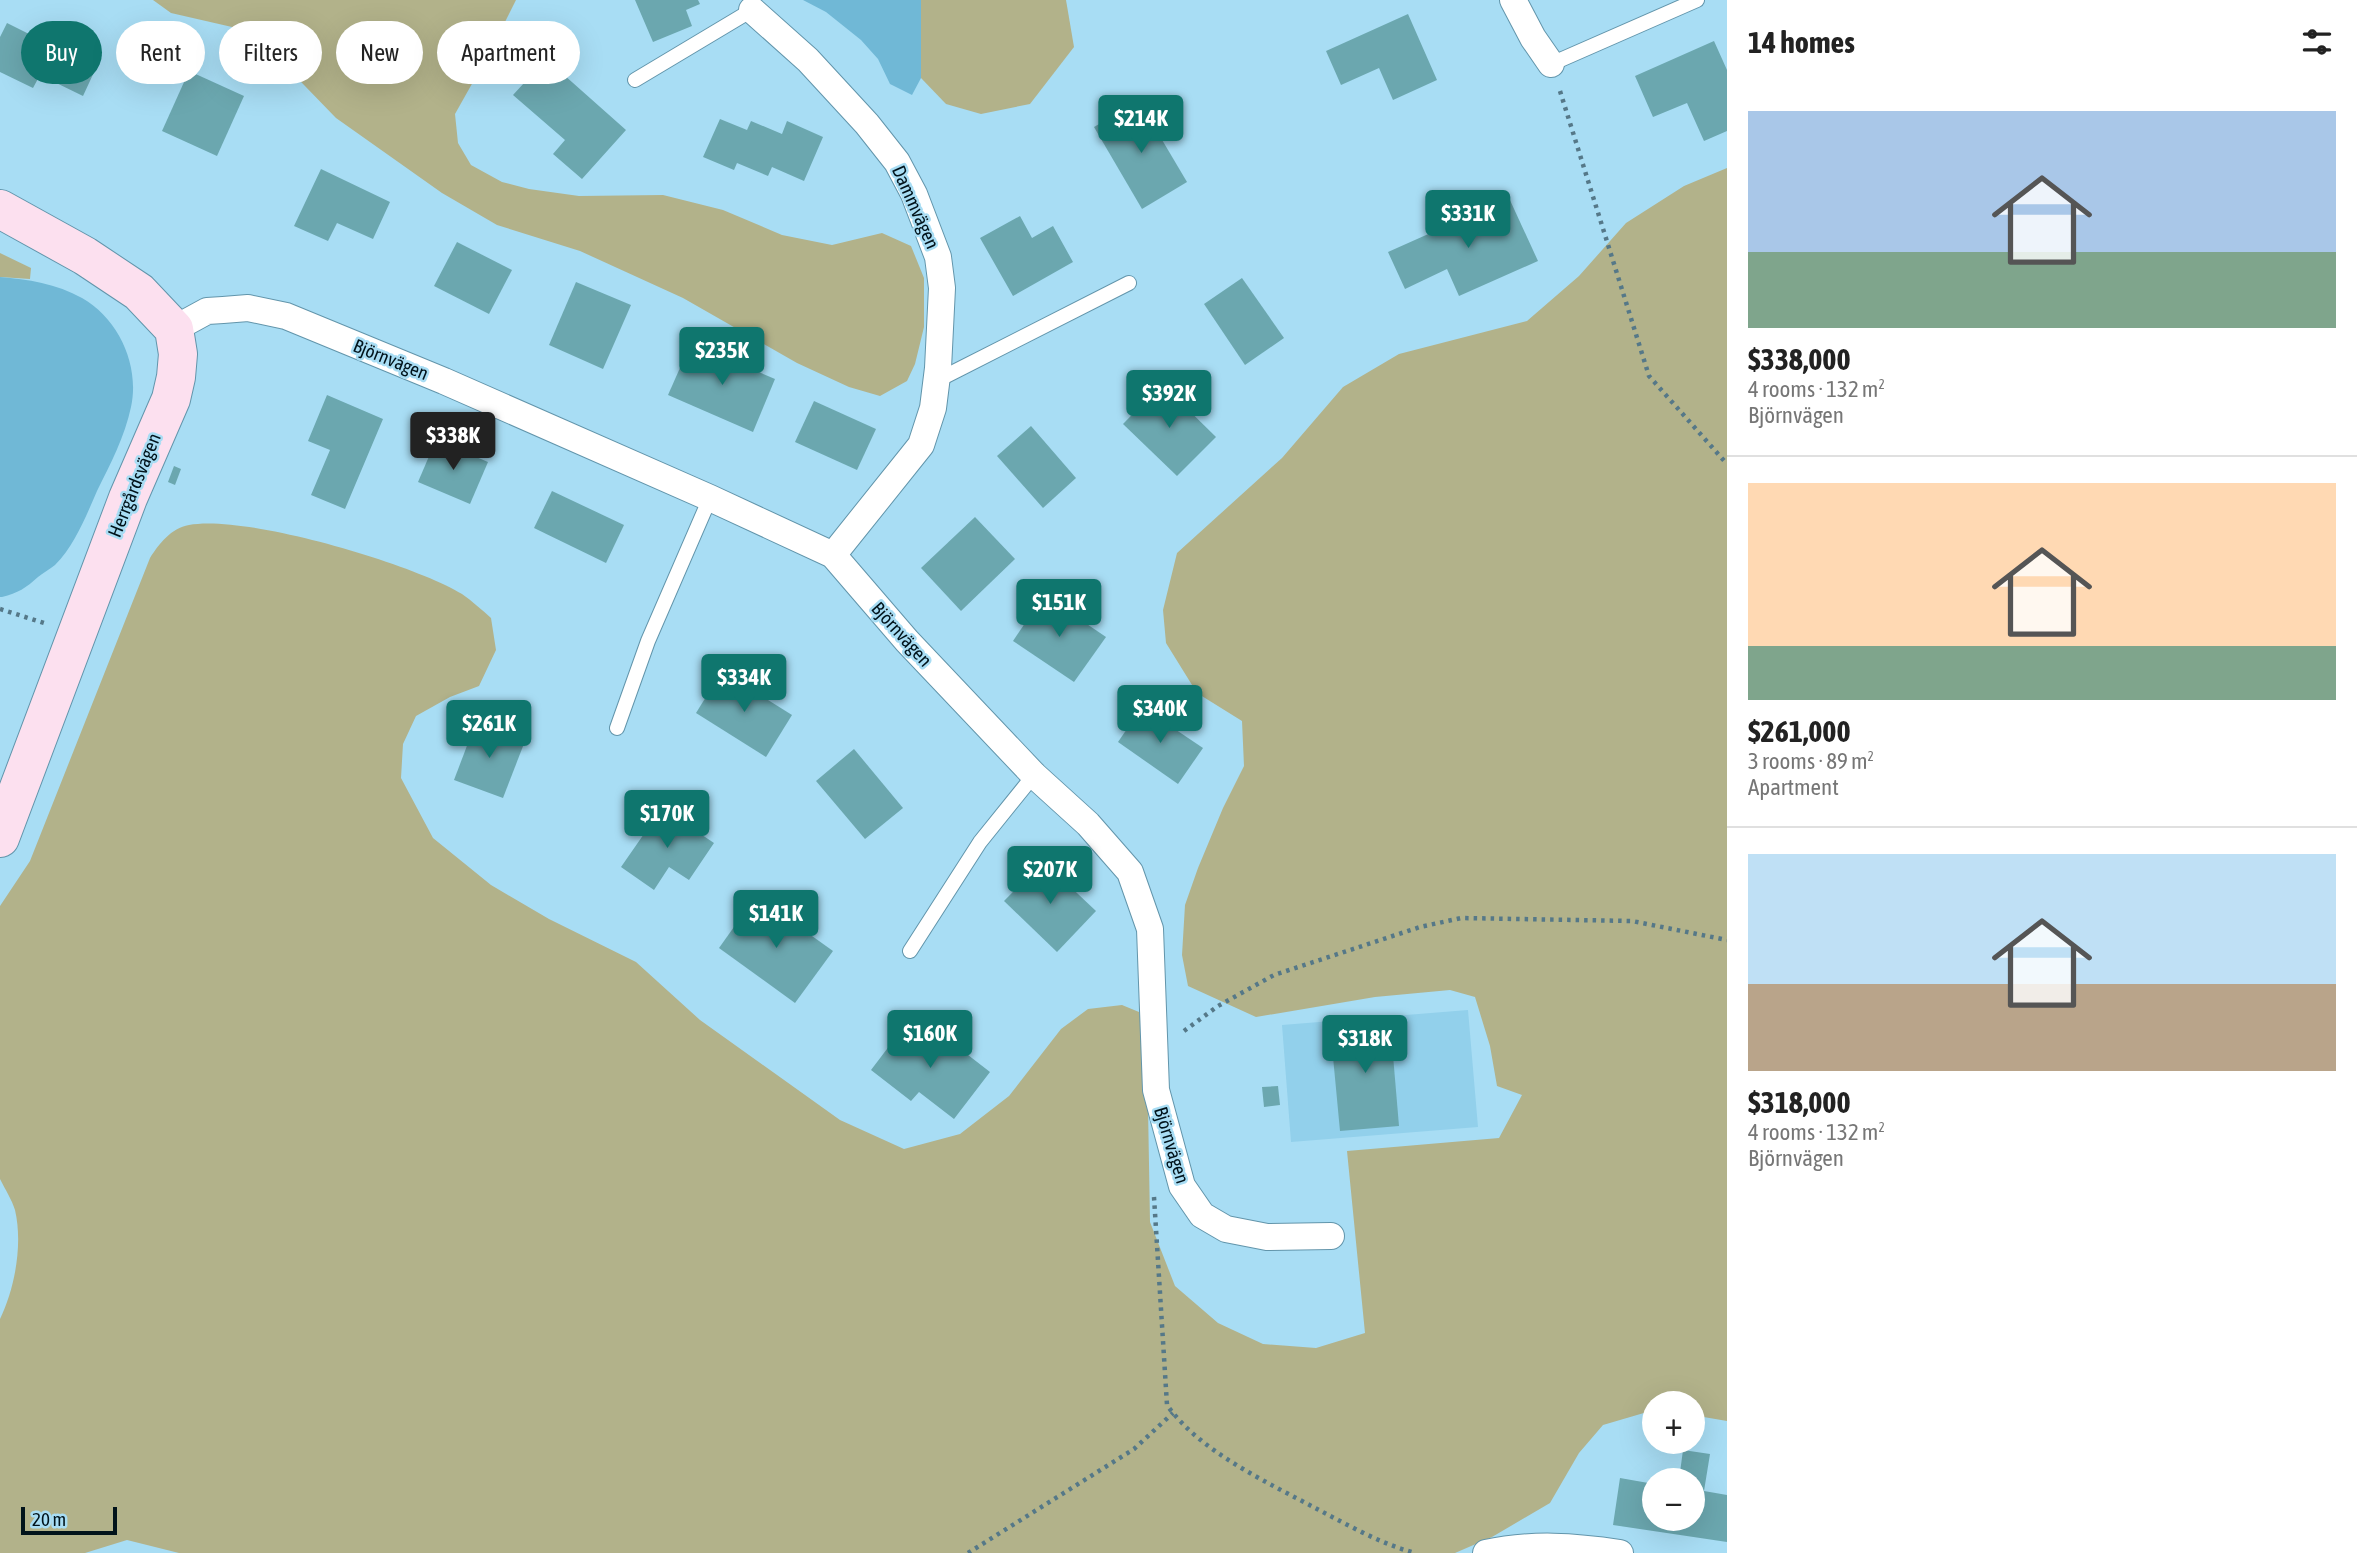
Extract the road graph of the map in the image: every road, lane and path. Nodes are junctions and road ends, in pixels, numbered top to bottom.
1 (1513, 0) edge
2 (1697, 0) edge
3 (752, 10) joint
4 (1551, 64) junction
5 (635, 80) dead end
6 (0, 209) edge
7 (1129, 283) dead end
8 (173, 329) junction
9 (936, 381) junction
10 (1727, 464) edge
11 (710, 498) junction
12 (833, 555) junction
13 (617, 728) dead end
14 (1034, 775) junction
15 (0, 838) edge
16 (1727, 940) edge
17 (910, 951) dead end
18 (1181, 1035) dead end
19 (1153, 1185) dead end
20 (1331, 1236) dead end
21 (1173, 1413) junction
22 (1400, 1551) edge
23 (968, 1553) edge
24 (1415, 1553) edge
25 (1486, 1553) edge
26 (1620, 1553) edge

1 - 4 street
2 - 4 lane
3 - 5 lane
3 - 9 street, Dammvägen
4 - 10 path
6 - 8 street
7 - 9 lane
8 - 11 street, Björnvägen
8 - 15 street, Herrgårdsvägen
9 - 12 street, Dammvägen
11 - 12 street, Björnvägen
11 - 13 lane
12 - 14 street, Björnvägen
14 - 17 lane
14 - 20 street, Björnvägen
16 - 18 path
19 - 21 path
21 - 22 path
21 - 23 path
22 - 24 path
25 - 26 street

